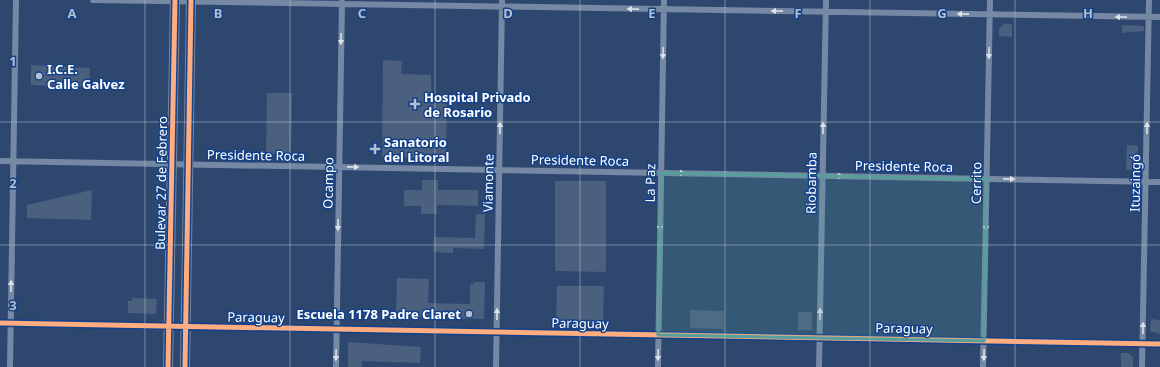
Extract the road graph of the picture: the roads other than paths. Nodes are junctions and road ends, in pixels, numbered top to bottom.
1 (16, 0) edge
2 (93, 0) edge
3 (664, 0) edge
4 (826, 0) edge
5 (990, 0) edge
6 (1149, 0) edge
7 (175, 1) edge
8 (191, 1) edge
9 (342, 2) edge
10 (502, 3) edge
11 (664, 9) junction
12 (825, 12) junction
13 (990, 15) junction
14 (1148, 17) junction
15 (1160, 17) edge
16 (0, 161) edge
17 (13, 161) junction
18 (172, 164) junction
19 (188, 164) junction
20 (339, 167) junction
21 (499, 170) junction
22 (661, 173) junction
23 (822, 176) junction
24 (987, 179) junction
25 (1146, 182) junction
26 (1160, 182) edge
27 (0, 323) edge
28 (11, 323) junction
29 (185, 326) junction
30 (169, 327) junction
31 (336, 329) junction
32 (497, 332) junction
33 (658, 335) junction
34 (820, 338) junction
35 (984, 341) junction
36 (1142, 344) junction
37 (1160, 344) edge
38 (10, 367) edge
39 (168, 367) edge
40 (185, 367) edge
41 (336, 367) edge
42 (496, 367) edge
43 (658, 367) edge
44 (819, 367) edge
45 (983, 367) edge
46 (1142, 367) edge

1 - 17 street
2 - 7 street
3 - 11 street, La Paz
4 - 12 street, Riobamba
5 - 13 street, Cerrito
6 - 14 street, Ituzaingó
7 - 8 street
7 - 18 main road, Bulevar 27 de Febrero
8 - 9 street
8 - 19 main road, Bulevar 27 de Febrero
9 - 10 street
9 -> 20 street, Ocampo
11 -> 10 street
21 -> 10 street, Viamonte
12 -> 11 street
11 -> 22 street, La Paz
13 -> 12 street
23 -> 12 street, Riobamba
14 -> 13 street
13 -> 24 street, Cerrito
14 - 15 street
25 -> 14 street, Ituzaingó
16 - 17 street, Presidente Roca
17 - 18 street, Presidente Roca
28 -> 17 street
18 - 19 street, Presidente Roca
18 - 30 main road, Bulevar 27 de Febrero
19 - 20 street, Presidente Roca
19 - 29 main road, Bulevar 27 de Febrero
20 -> 21 street, Presidente Roca
20 -> 31 street, Ocampo
21 - 22 street, Presidente Roca
32 -> 21 street, Viamonte
22 -> 23 street, Presidente Roca
22 -> 33 street, La Paz
23 -> 24 street, Presidente Roca
34 -> 23 street, Riobamba
24 -> 25 street, Presidente Roca
24 -> 35 street, Cerrito
25 - 26 street, Presidente Roca
36 -> 25 street, Ituzaingó
27 - 28 street, Paraguay
28 - 30 street, Paraguay
28 - 38 street
29 - 30 street, Paraguay
29 - 31 street, Paraguay
29 - 40 main road, Bulevar 27 de Febrero
30 - 39 main road, Bulevar 27 de Febrero
31 - 32 street, Paraguay
31 -> 41 street, Ocampo
32 - 33 street, Paraguay
32 - 42 street, Viamonte
33 - 34 street, Paraguay
33 -> 43 street, La Paz
34 - 35 street, Paraguay
34 - 44 street, Riobamba
35 - 36 street, Paraguay
35 -> 45 street, Cerrito
36 - 37 street, Paraguay
36 - 46 street, Ituzaingó

